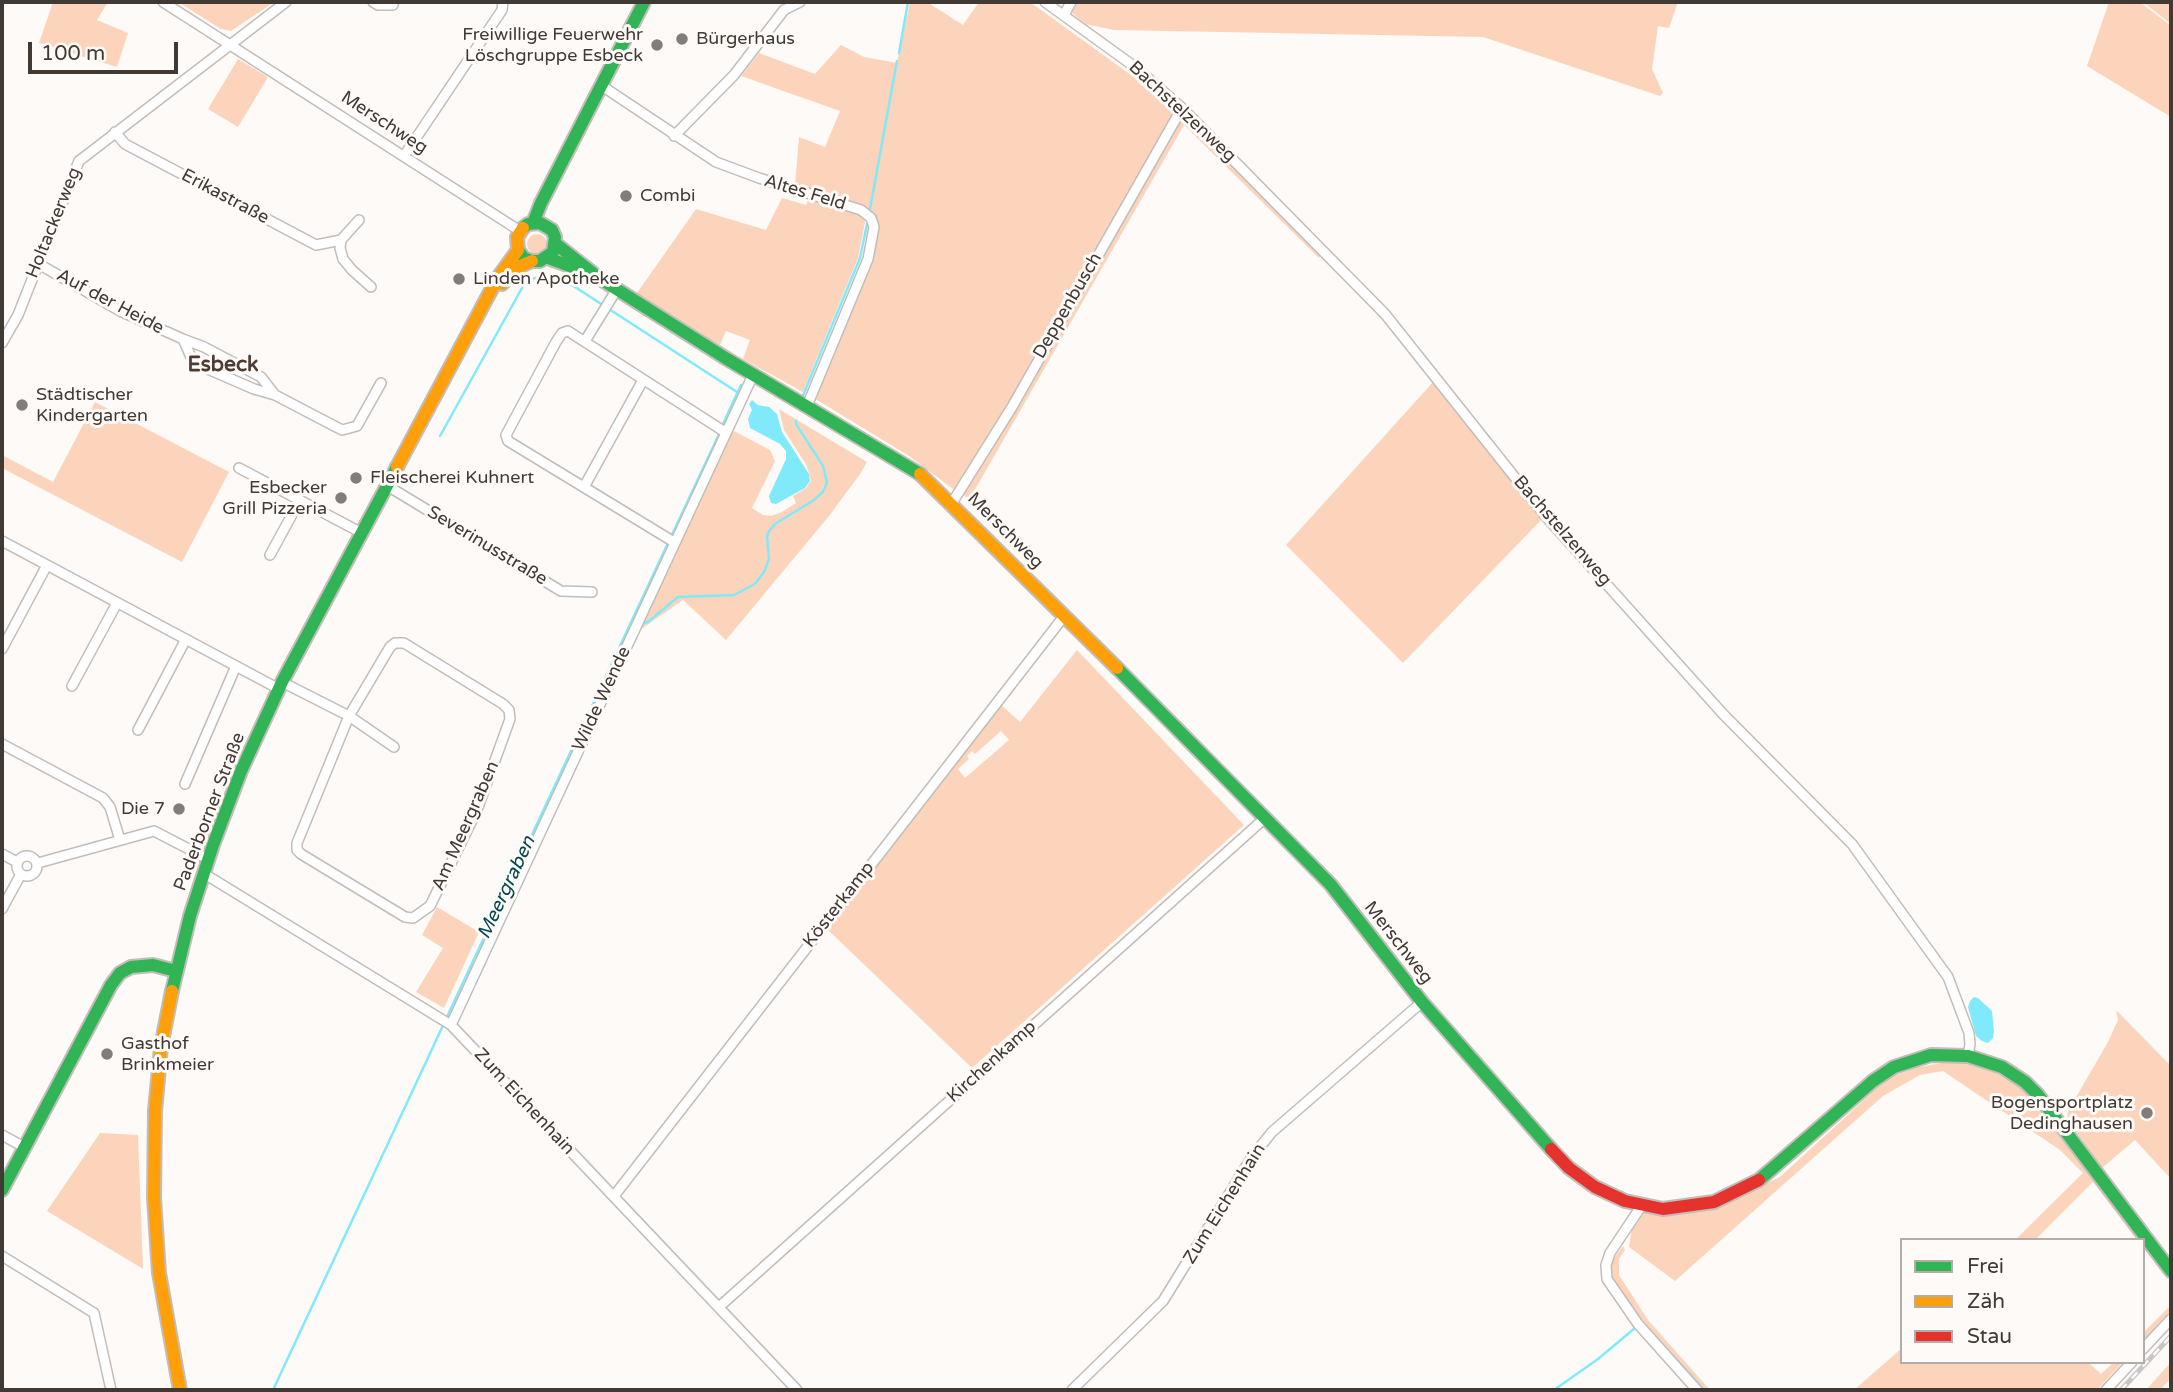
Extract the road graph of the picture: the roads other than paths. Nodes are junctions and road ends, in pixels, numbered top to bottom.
1 (163, 2) edge
2 (286, 2) edge
3 (373, 2) edge
4 (503, 2) edge
5 (643, 2) edge
6 (800, 2) edge
7 (1045, 2) edge
8 (1071, 2) edge
9 (393, 5) dead end
10 (1064, 15) junction
11 (229, 45) junction
12 (603, 86) junction
13 (1182, 108) junction
14 (115, 132) junction
15 (674, 136) junction
16 (404, 156) junction
17 (557, 173) junction
18 (359, 220) dead end
19 (533, 223) junction
20 (547, 225) junction
21 (520, 231) junction
22 (341, 240) junction
23 (556, 244) junction
24 (518, 250) junction
25 (548, 258) junction
26 (532, 261) junction
27 (37, 263) junction
28 (599, 278) junction
29 (371, 287) dead end
30 (617, 289) junction
31 (489, 296) junction
32 (183, 339) junction
33 (585, 341) junction
34 (2, 343) edge
35 (753, 374) junction
36 (643, 380) junction
37 (382, 383) dead end
38 (275, 395) junction
39 (807, 406) junction
40 (725, 432) junction
41 (239, 468) dead end
42 (386, 485) junction
43 (584, 487) junction
44 (299, 500) junction
45 (952, 503) junction
46 (360, 532) junction
47 (2, 541) edge
48 (674, 542) junction
49 (270, 555) dead end
50 (47, 565) junction
51 (592, 592) dead end
52 (117, 603) junction
53 (1065, 615) junction
54 (186, 639) junction
55 (2, 649) edge
56 (236, 666) junction
57 (280, 685) junction
58 (72, 687) dead end
59 (349, 716) junction
60 (138, 730) dead end
61 (2, 744) edge
62 (394, 747) dead end
63 (185, 784) dead end
64 (1265, 818) junction
65 (120, 840) junction
66 (2, 853) edge
67 (208, 859) junction
68 (17, 862) junction
69 (38, 863) junction
70 (203, 873) junction
71 (21, 874) junction
72 (2, 909) edge
73 (176, 971) junction
74 (1422, 1002) junction
75 (451, 1024) junction
76 (1968, 1056) junction
77 (2, 1135) edge
78 (24, 1147) junction
79 (2, 1190) edge
80 (614, 1196) junction
81 (1642, 1205) junction
82 (2, 1256) edge
83 (2171, 1271) edge
84 (719, 1307) junction
85 (2171, 1318) edge
86 (2145, 1347) edge
87 (2130, 1364) edge
88 (111, 1390) edge
89 (180, 1390) edge
90 (797, 1390) edge
91 (1072, 1390) edge
92 (1697, 1390) edge
93 (2106, 1390) edge

1 - 11 street, Merschweg
2 - 11 street, Holtackerweg
3 - 9 street
4 - 16 street
5 - 12 street
6 - 15 street
7 - 10 street, Bachstelzenweg
8 - 10 street
10 - 13 street, Bachstelzenweg
11 - 14 street, Holtackerweg
11 - 16 street, Merschweg
12 - 15 street, Altes Feld
12 - 17 street
13 - 45 street, Deppenbusch
13 - 76 street, Bachstelzenweg
14 - 22 street, Erikastraße
14 - 27 street, Holtackerweg
15 - 39 street, Altes Feld
16 - 21 street, Merschweg
17 - 19 street
17 - 20 street
18 - 22 street
19 - 20 street
19 - 21 street
20 - 23 street
21 - 24 street, Paderborner Straße
22 - 29 street
23 - 25 street
23 - 28 street, Merschweg
24 - 26 street
24 - 31 street, Paderborner Straße
25 - 26 street, Paderborner Straße
25 - 28 street, Merschweg
26 - 31 street, Paderborner Straße
27 - 32 street, Auf der Heide
27 - 34 street, Holtackerweg
28 - 30 street, Merschweg
30 - 33 street
30 - 35 street, Merschweg
31 - 42 street, Paderborner Straße
32 - 38 street, Auf der Heide
32 - 38 street, Auf der Heide
33 - 36 street
33 - 43 street
35 - 39 street, Merschweg
35 - 40 street, Wilde Wende
36 - 40 street
36 - 43 street
37 - 38 street, Auf der Heide
39 - 45 street, Merschweg
40 - 48 street, Wilde Wende
41 - 44 street
42 - 46 street, Paderborner Straße
42 - 51 street, Severinusstraße
43 - 48 street
44 - 46 street
44 - 49 street
45 - 53 street, Merschweg
46 - 57 street, Paderborner Straße
47 - 50 street
48 - 75 street, Wilde Wende
50 - 52 street
50 - 55 street
52 - 54 street
52 - 58 street
53 - 64 street, Merschweg
53 - 80 street, Kösterkamp
54 - 56 street
54 - 60 street
56 - 57 street
56 - 63 street
57 - 59 street
57 - 67 street, Paderborner Straße
59 - 59 street, Am Meergraben
59 - 62 street
61 - 65 street
64 - 74 street, Merschweg
64 - 84 street, Kirchenkamp
65 - 67 street
65 - 69 street
66 - 68 street
67 - 70 street, Paderborner Straße
68 - 69 street
68 - 71 street
69 - 71 street
70 - 73 street, Paderborner Straße
70 - 75 street, Zum Eichenhain
71 - 72 street
73 - 78 street
73 - 89 street, Paderborner Straße
74 - 81 street, Merschweg
74 - 91 street, Zum Eichenhain
75 - 80 street, Zum Eichenhain
76 - 81 street, Merschweg
76 - 83 street, Merschweg
77 - 78 street
78 - 79 street
80 - 84 street, Zum Eichenhain
81 - 92 street
82 - 88 street
84 - 90 street, Zum Eichenhain
85 - 86 street
87 - 93 street

